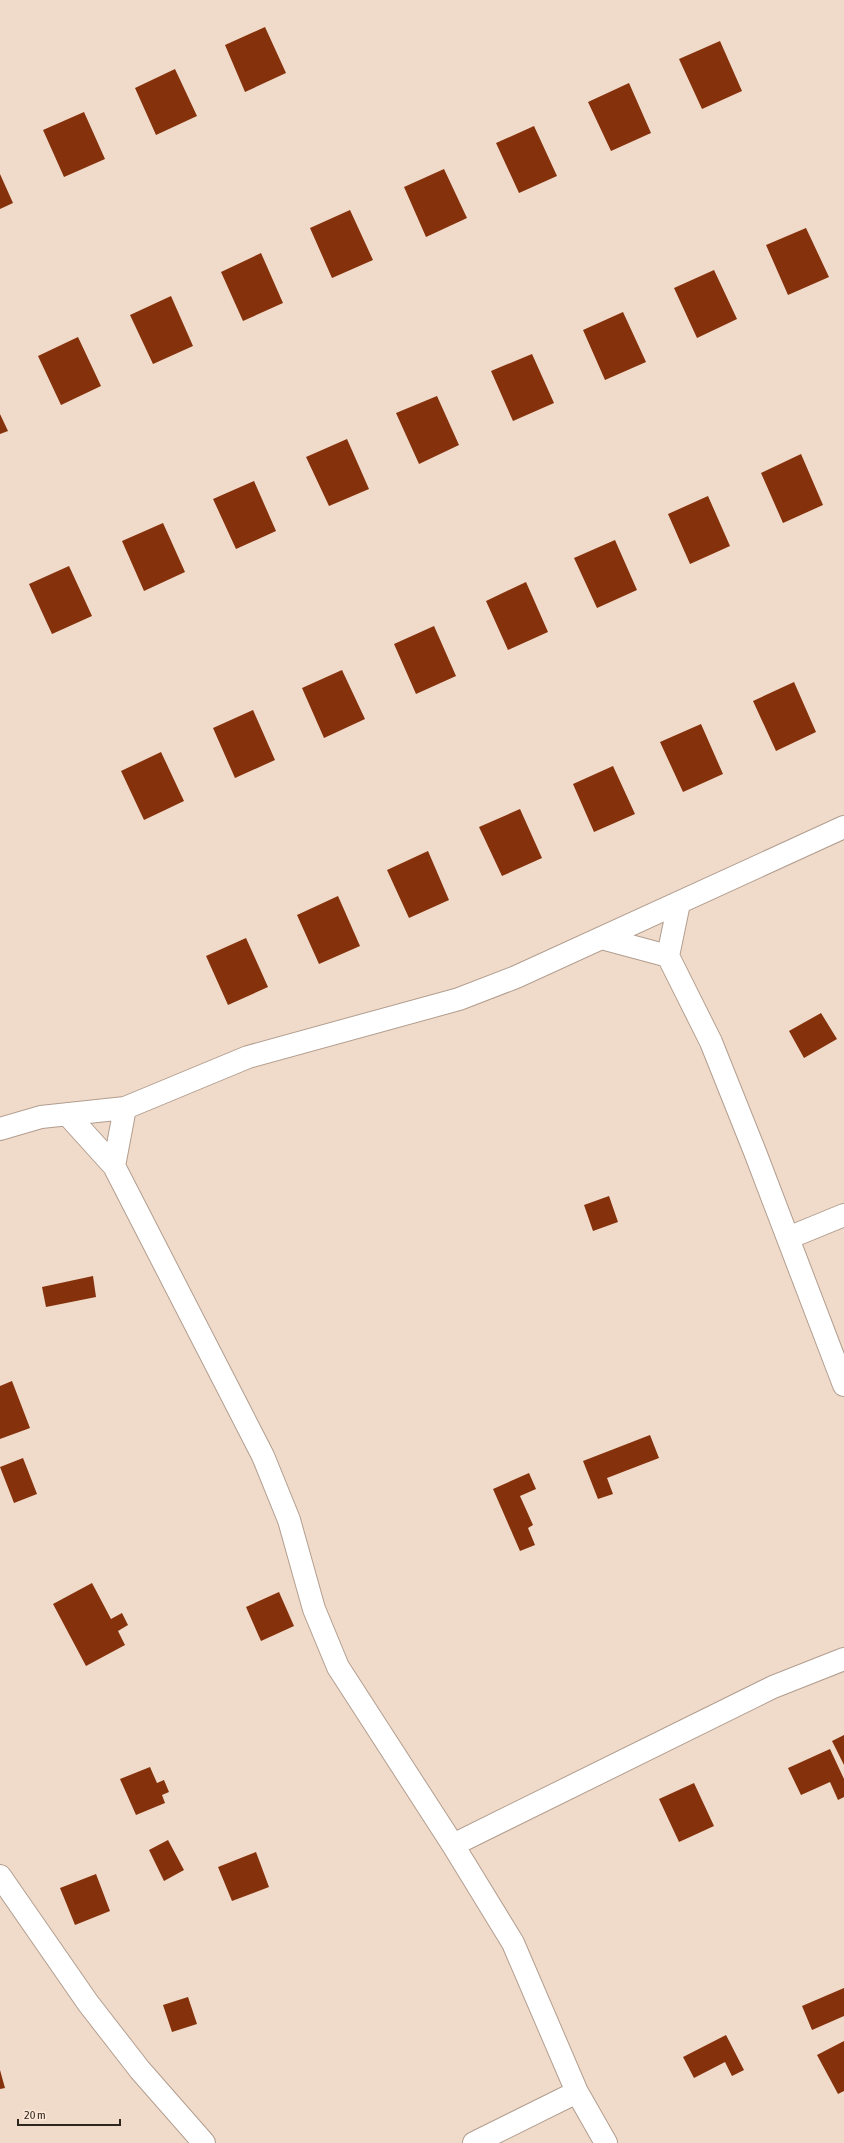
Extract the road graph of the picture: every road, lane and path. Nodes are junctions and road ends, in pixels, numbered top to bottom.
1 (844, 827) edge
2 (679, 903) junction
3 (601, 938) junction
4 (668, 956) junction
5 (125, 1108) junction
6 (67, 1114) junction
7 (0, 1129) edge
8 (114, 1166) junction
9 (844, 1214) edge
10 (788, 1238) junction
11 (844, 1385) edge
12 (844, 1659) edge
13 (453, 1845) junction
14 (0, 1876) edge
15 (577, 2092) junction
16 (204, 2143) edge
17 (474, 2143) edge
18 (606, 2143) edge

1 - 2 street
2 - 3 street
2 - 4 street
3 - 4 street
3 - 5 street
4 - 10 street
5 - 6 street
5 - 8 street
6 - 7 street
6 - 8 street
8 - 13 street
9 - 10 street
10 - 11 street
12 - 13 street
13 - 15 street
14 - 16 street
15 - 17 street
15 - 18 street

